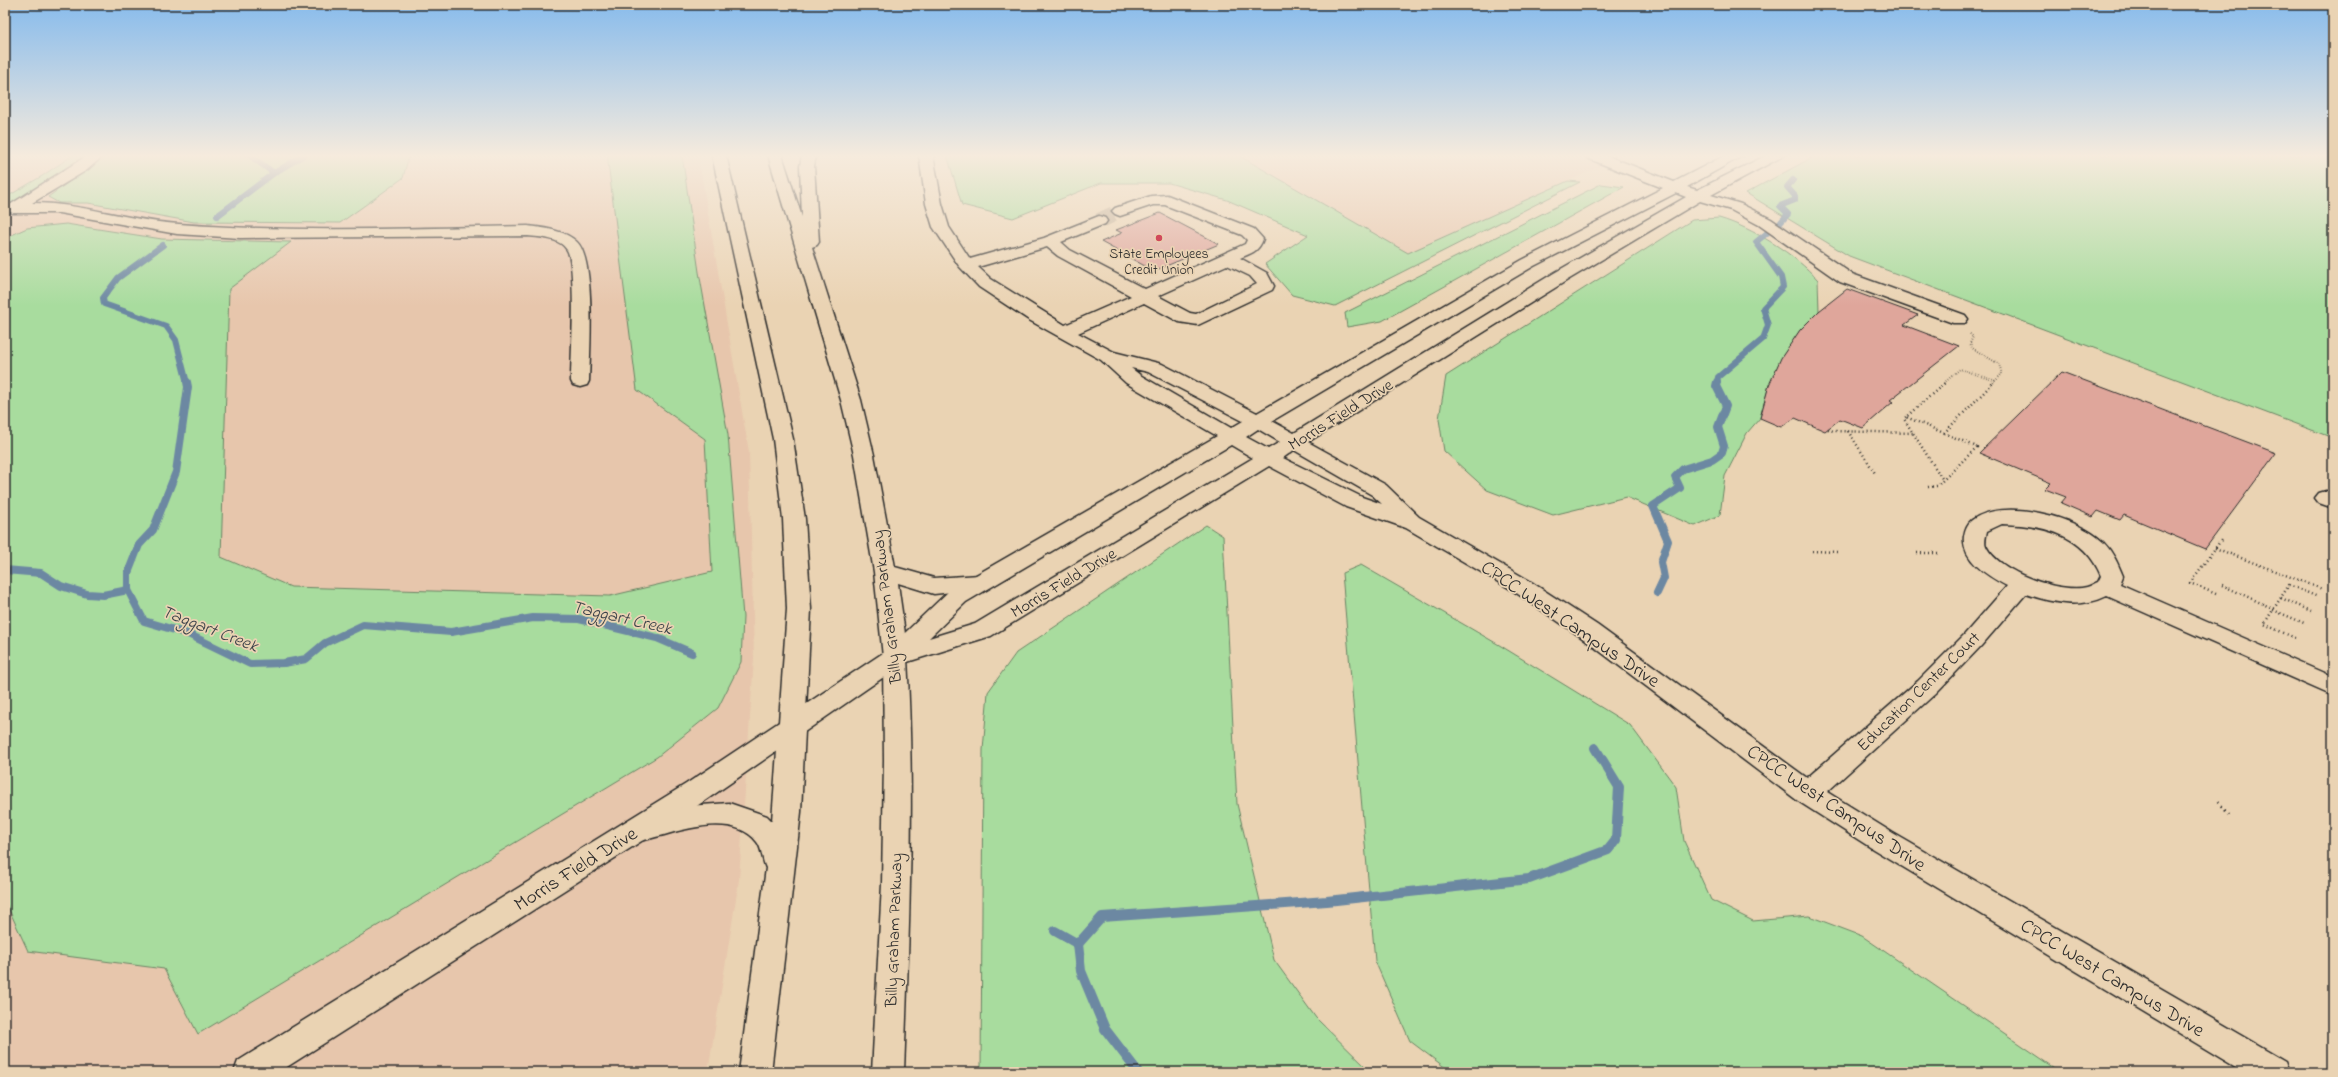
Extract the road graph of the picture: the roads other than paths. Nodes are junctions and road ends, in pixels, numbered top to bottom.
1 (19, 205) edge
2 (731, 205) edge
3 (791, 205) edge
4 (809, 205) edge
5 (934, 205) edge
6 (1139, 205) edge
7 (1181, 205) edge
8 (1637, 205) edge
9 (1682, 205) edge
10 (1730, 205) edge
11 (9, 211) edge
12 (1120, 212) tunnel mouth
13 (1099, 221) tunnel mouth
14 (1050, 240) junction
15 (1226, 259) junction
16 (967, 265) junction
17 (814, 280) junction
18 (1145, 296) junction
19 (1959, 319) dead end
20 (1066, 332) junction
21 (1107, 356) junction
22 (580, 381) dead end
23 (1256, 420) junction
24 (1230, 436) junction
25 (1295, 441) junction
26 (1268, 458) junction
27 (1414, 523) junction
28 (885, 572) junction
29 (980, 583) junction
30 (2022, 584) junction
31 (2107, 587) junction
32 (895, 657) junction
33 (2333, 687) edge
34 (793, 726) junction
35 (1808, 793) junction
36 (635, 830) junction
37 (780, 872) junction
38 (250, 1072) edge
39 (755, 1072) edge
40 (888, 1072) edge
41 (2274, 1072) edge

1 - 11 main road
2 - 34 main road
3 - 17 main road, Billy Graham Parkway
4 - 17 main road
5 - 16 main road
6 - 12 main road
7 - 15 main road
8 - 23 main road, Morris Field Drive
9 - 25 main road, Morris Field Drive
10 - 19 main road
11 - 22 main road
13 - 14 main road
14 - 16 main road
14 - 18 main road
15 - 18 main road
15 - 18 main road
16 - 20 main road
17 - 28 main road, Billy Graham Parkway
18 - 20 main road
20 - 21 main road
21 - 23 main road, CPCC West Campus Drive
21 - 24 main road, CPCC West Campus Drive
23 - 24 main road, Morris Field Drive
23 - 25 main road, CPCC West Campus Drive
24 - 26 main road, CPCC West Campus Drive
24 - 29 main road, Morris Field Drive
25 - 26 main road, Morris Field Drive
25 - 27 main road, CPCC West Campus Drive
26 - 27 main road, CPCC West Campus Drive
26 - 32 main road, Morris Field Drive
27 - 35 main road, CPCC West Campus Drive
28 - 29 main road
28 - 32 main road, Billy Graham Parkway
29 - 32 main road, Morris Field Drive
30 - 31 main road
30 - 31 main road
30 - 35 main road, Education Center Court
31 - 33 main road
32 - 34 main road, Morris Field Drive
32 - 40 main road, Billy Graham Parkway
34 - 36 main road, Morris Field Drive
34 - 37 main road
35 - 41 main road, CPCC West Campus Drive
36 - 37 main road
36 - 38 main road, Morris Field Drive
37 - 39 main road

